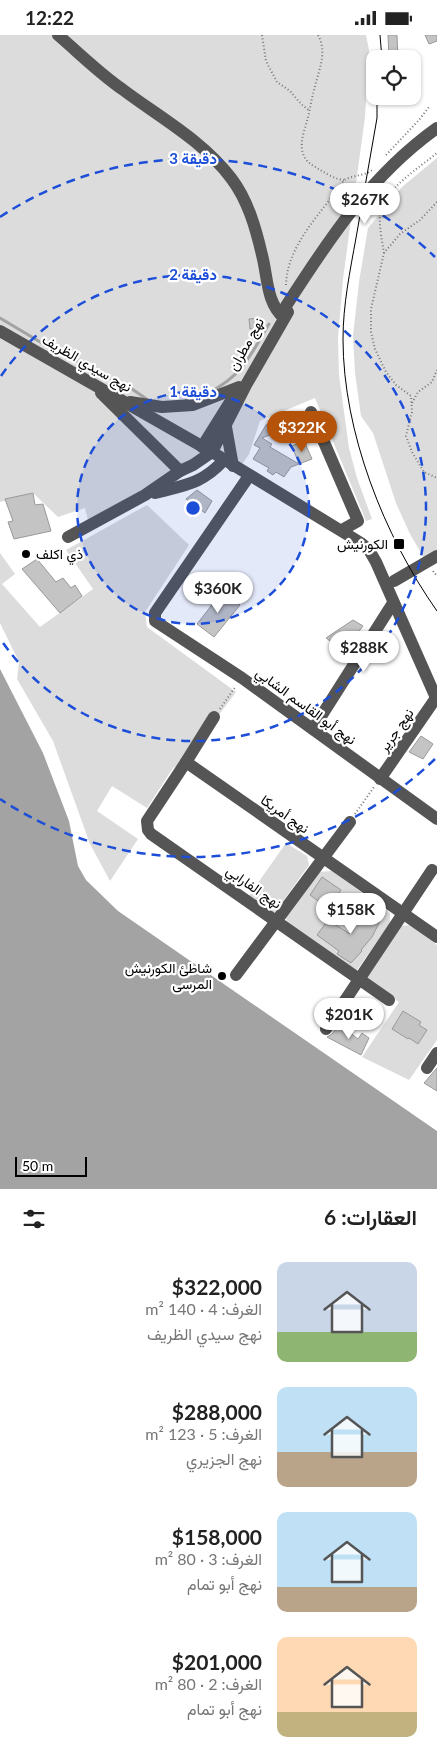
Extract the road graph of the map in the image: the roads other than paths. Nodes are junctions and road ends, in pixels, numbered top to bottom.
1 (58, 35) edge
2 (437, 128) edge
3 (437, 136) edge
4 (285, 312) junction
5 (0, 331) edge
6 (94, 386) junction
7 (239, 387) junction
8 (124, 401) junction
9 (311, 412) dead end
10 (226, 427) junction
11 (207, 450) junction
12 (228, 463) junction
13 (180, 471) junction
14 (249, 476) junction
15 (145, 495) junction
16 (342, 531) junction
17 (68, 537) dead end
18 (437, 555) edge
19 (394, 581) dead end
20 (393, 603) junction
21 (437, 699) edge
22 (214, 717) road end
23 (313, 729) junction
24 (186, 762) junction
25 (380, 779) junction
26 (437, 819) edge
27 (350, 822) road end
28 (322, 858) junction
29 (432, 870) dead end
30 (403, 914) junction
31 (276, 921) junction
32 (437, 937) edge
33 (236, 975) dead end
34 (358, 980) junction
35 (389, 1000) dead end
36 (326, 1029) dead end
37 (437, 1053) edge
38 (427, 1068) dead end

1 - 4 street
2 - 4 street, bridge
3 - 4 street
4 - 7 street, نهج مطران
4 - 10 street, نهج مطران
5 - 6 street, نهج سيدي الظريف
6 - 8 street, نهج سيدي الظريف
6 - 13 street
7 - 8 street
7 - 11 street, نهج مطران
8 - 11 street, نهج سيدي الظريف
9 - 16 street
10 - 11 street, نهج مطران
10 - 12 street
11 - 12 street, نهج سيدي الظريف
11 - 13 street
12 - 14 street, نهج سيدي الظريف
12 - 15 street
13 - 15 street
14 - 16 street, نهج سيدي الظريف
14 - 23 street, نهج أبو القاسم الشابي
15 - 17 street
16 - 20 street, نهج سيدي الظريف
18 - 19 street
20 - 21 street, نهج سيدي الظريف
20 - 23 street
21 - 25 street, نهج جرير
22 - 24 street
23 - 25 street, نهج أبو القاسم الشابي
24 - 28 street, نهج أمريكا
24 - 31 street, نهج الفارابي
25 - 26 street, نهج أبو القاسم الشابي
27 - 28 street
28 - 30 street, نهج أمريكا
28 - 31 street
29 - 30 street
30 - 32 street, نهج أمريكا
30 - 34 street
31 - 33 street
31 - 34 street, نهج الفارابي
34 - 35 street, نهج الفارابي
34 - 36 street
37 - 38 street

